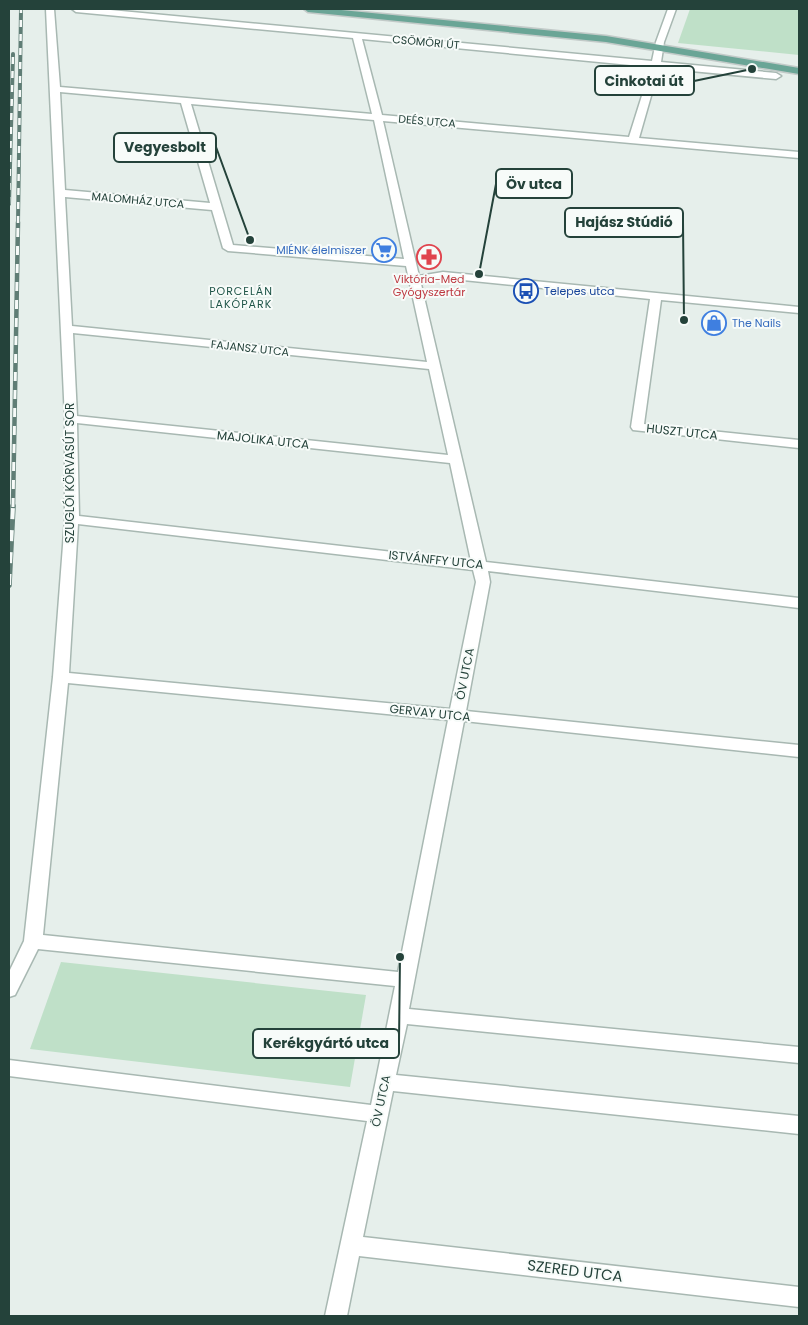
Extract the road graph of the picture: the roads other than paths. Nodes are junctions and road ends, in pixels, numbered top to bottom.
1 (50, 9) edge
2 (76, 9) edge
3 (308, 9) edge
4 (672, 9) edge
5 (357, 35) junction
6 (660, 48) junction
7 (656, 64) junction
8 (799, 71) edge
9 (776, 76) dead end
10 (56, 89) junction
11 (185, 100) junction
12 (378, 116) junction
13 (633, 141) junction
14 (799, 155) edge
15 (60, 193) junction
16 (216, 207) junction
17 (411, 263) junction
18 (415, 282) junction
19 (656, 296) junction
20 (799, 310) edge
21 (66, 329) junction
22 (434, 366) junction
23 (71, 419) junction
24 (799, 444) edge
25 (456, 460) junction
26 (72, 519) junction
27 (481, 566) junction
28 (799, 603) edge
29 (61, 677) junction
30 (458, 715) junction
31 (799, 751) edge
32 (33, 942) junction
33 (405, 980) junction
34 (9, 990) edge
35 (399, 1016) junction
36 (799, 1055) edge
37 (9, 1068) edge
38 (384, 1082) junction
39 (378, 1114) junction
40 (799, 1125) edge
41 (351, 1245) junction
42 (799, 1297) edge
43 (336, 1316) edge

1 - 10 street, SZUGLÓI KÖRVASÚT SOR
2 - 5 street, CSÖMÖRI ÚT
3 - 6 main road, CSÖMÖRI ÚT
4 - 6 street
5 - 7 street, CSÖMÖRI ÚT
5 - 12 street, ÖV UTCA
6 - 7 street
6 - 8 main road, CSÖMÖRI ÚT
7 - 9 street, CSÖMÖRI ÚT
7 - 13 street
10 - 11 street, DEÉS UTCA
10 - 15 street, SZUGLÓI KÖRVASÚT SOR
11 - 12 street, DEÉS UTCA
11 - 16 street
12 - 13 street, DEÉS UTCA
12 - 17 street, ÖV UTCA
13 - 14 street, DEÉS UTCA
15 - 16 street, MALOMHÁZ UTCA
15 - 21 street, SZUGLÓI KÖRVASÚT SOR
16 - 17 street
17 - 18 street, ÖV UTCA
18 - 19 street
18 - 22 street, ÖV UTCA
19 - 20 street
19 - 24 street, HUSZT UTCA
21 - 22 street, FAJANSZ UTCA
21 - 23 street, SZUGLÓI KÖRVASÚT SOR
22 - 25 street, ÖV UTCA
23 - 25 street, MAJOLIKA UTCA
23 - 26 street, SZUGLÓI KÖRVASÚT SOR
25 - 27 street, ÖV UTCA
26 - 27 street, ISTVÁNFFY UTCA
26 - 29 street, SZUGLÓI KÖRVASÚT SOR
27 - 28 street, ISTVÁNFFY UTCA
27 - 30 street, ÖV UTCA
29 - 30 street, GERVAY UTCA
29 - 32 street, SZUGLÓI KÖRVASÚT SOR
30 - 31 street, GERVAY UTCA
30 - 33 street, ÖV UTCA
32 - 33 street
32 - 34 street, SZUGLÓI KÖRVASÚT SOR
33 - 35 street, ÖV UTCA
35 - 36 street
35 - 38 street, ÖV UTCA
37 - 39 street
38 - 39 street, ÖV UTCA
38 - 40 street
39 - 41 street, ÖV UTCA
41 - 42 street, SZERED UTCA
41 - 43 street, ÖV UTCA

